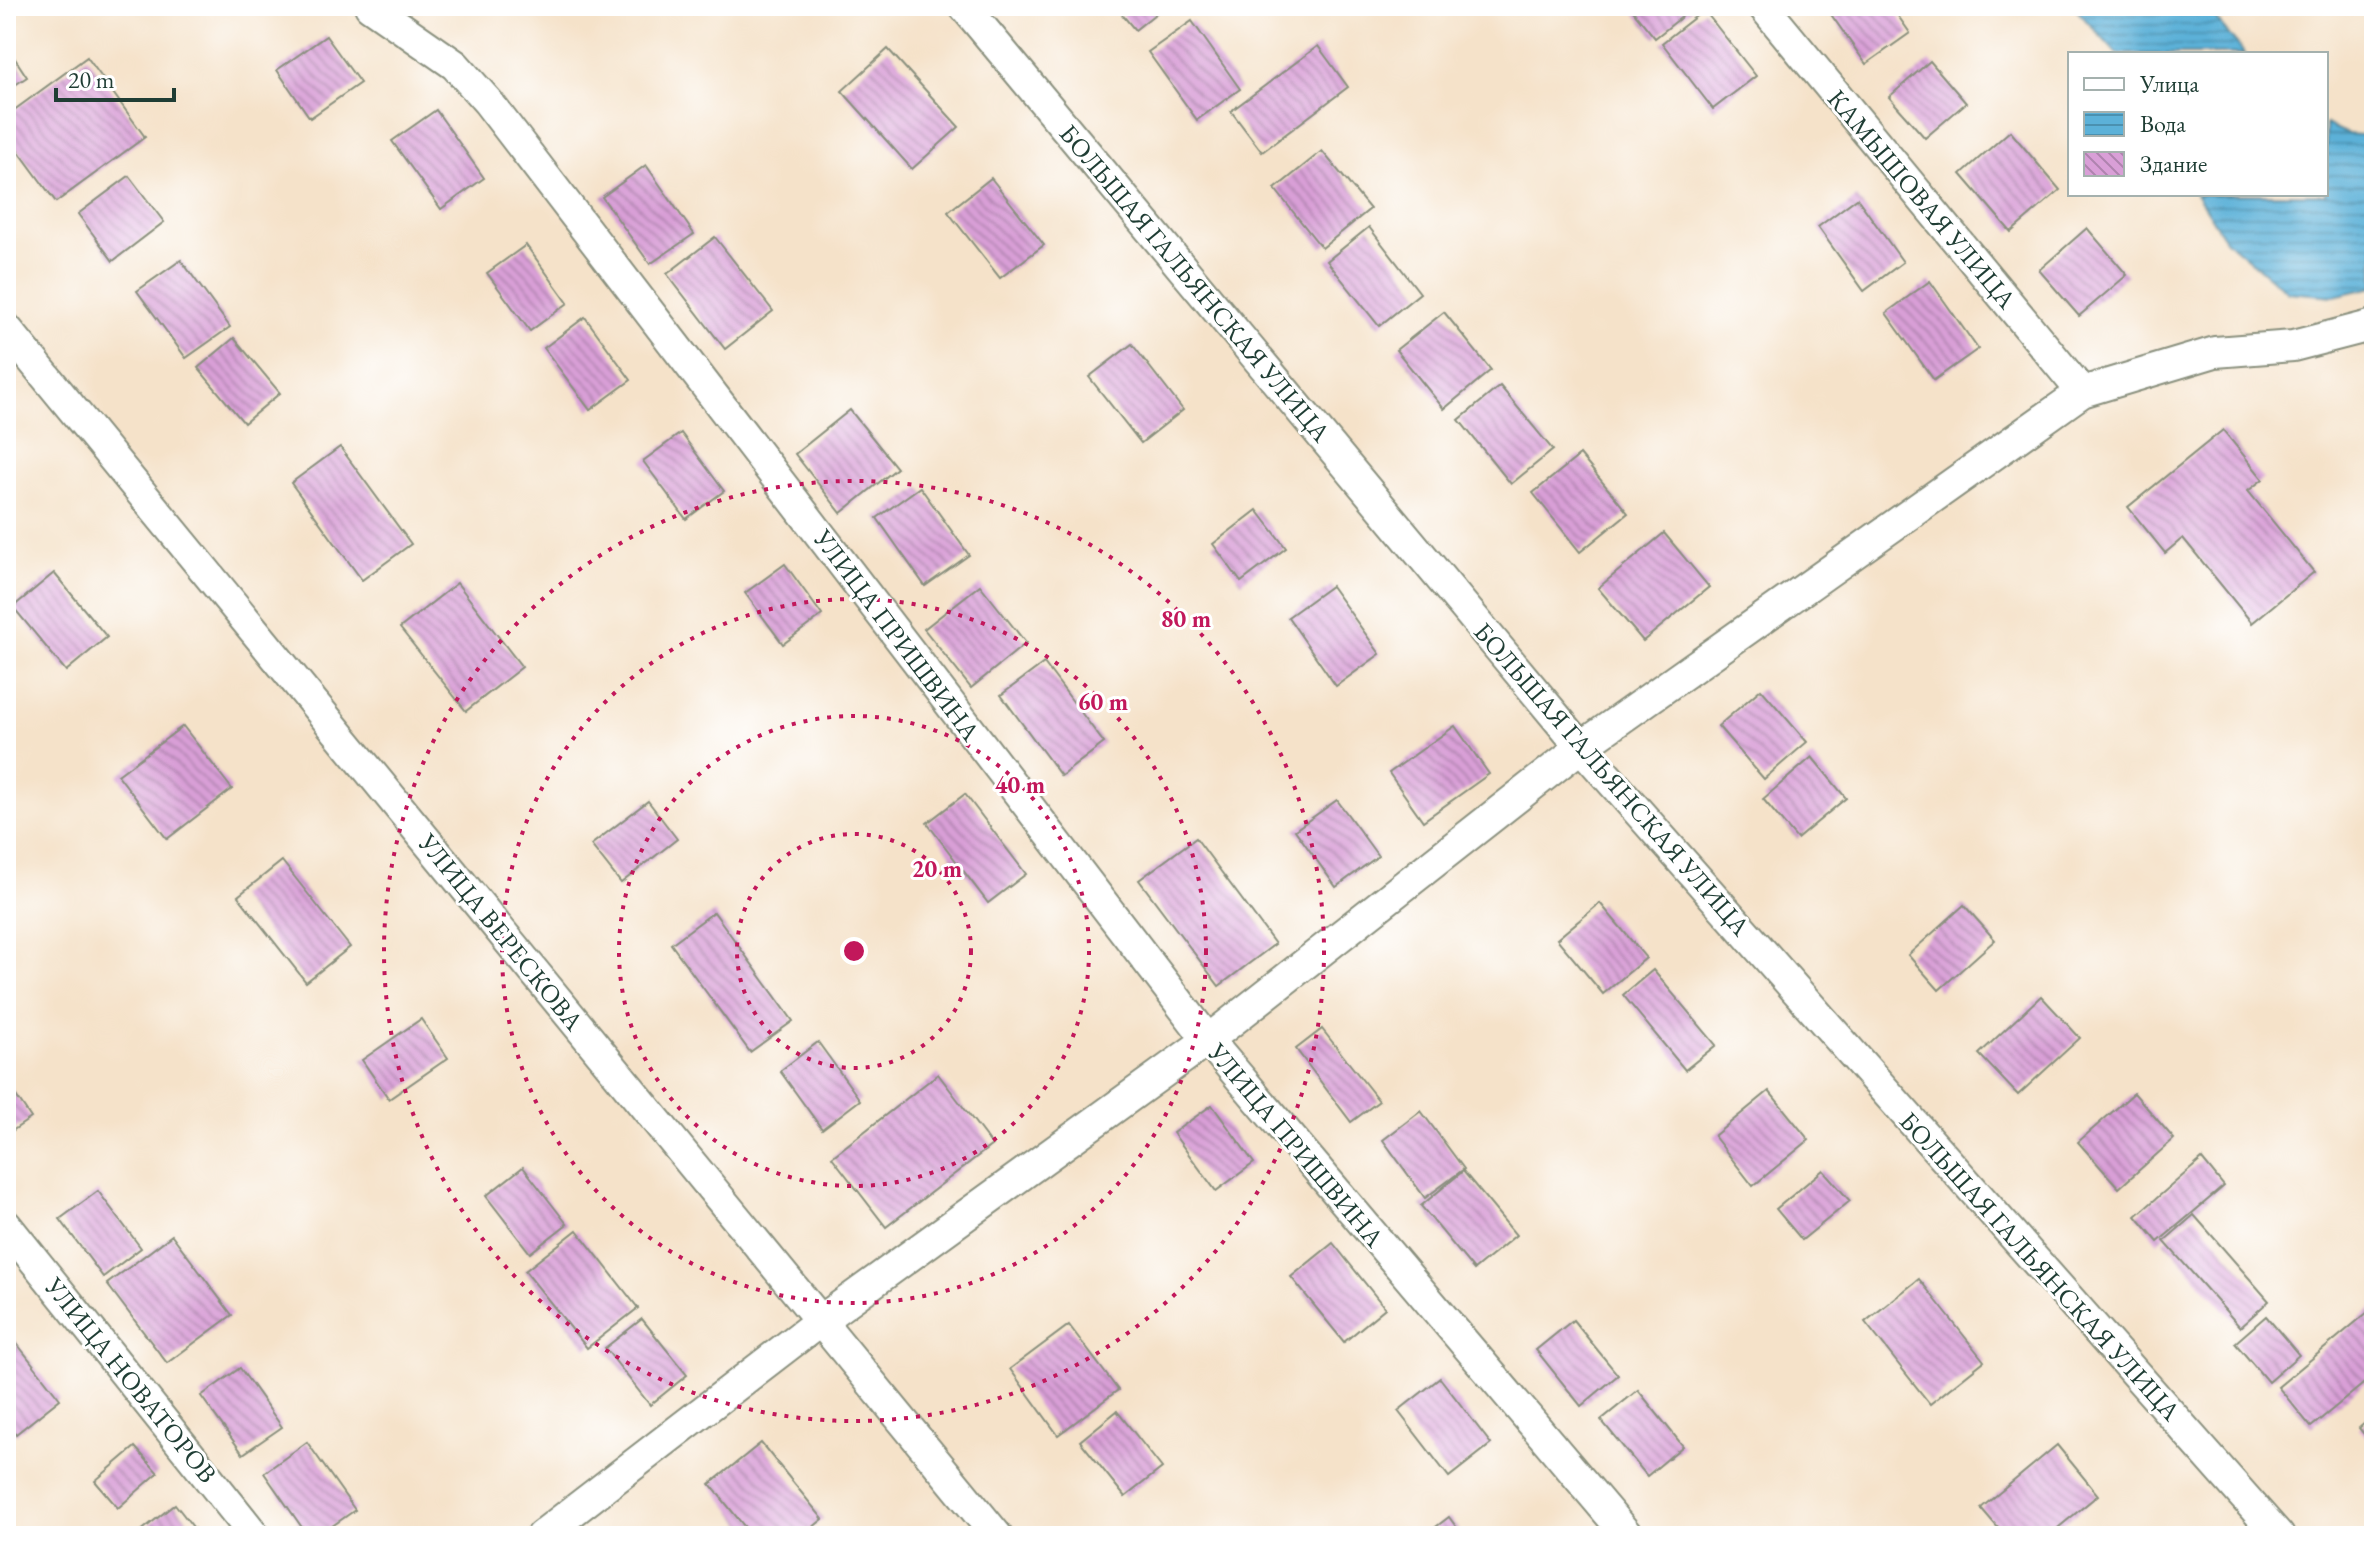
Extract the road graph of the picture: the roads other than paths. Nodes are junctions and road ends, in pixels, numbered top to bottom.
1 (370, 6) edge
2 (964, 6) edge
3 (1763, 6) edge
4 (2374, 325) edge
5 (6, 328) edge
6 (2082, 392) junction
7 (1581, 747) junction
8 (1208, 1040) junction
9 (6, 1225) edge
10 (820, 1321) junction
11 (255, 1536) edge
12 (541, 1536) edge
13 (997, 1536) edge
14 (1628, 1536) edge
15 (2279, 1536) edge

1 - 8 street, УЛИЦА ПРИШВИНА
2 - 7 street, БОЛЬШАЯ ГАЛЬЯНСКАЯ УЛИЦА
3 - 6 street, КАМЫШОВАЯ УЛИЦА
4 - 6 street
5 - 10 street, УЛИЦА ВЕРЕСКОВА
6 - 7 street
7 - 8 street
7 - 15 street, БОЛЬШАЯ ГАЛЬЯНСКАЯ УЛИЦА
8 - 10 street
8 - 14 street, УЛИЦА ПРИШВИНА
9 - 11 street, УЛИЦА НОВАТОРОВ
10 - 12 street
10 - 13 street, УЛИЦА ВЕРЕСКОВА

